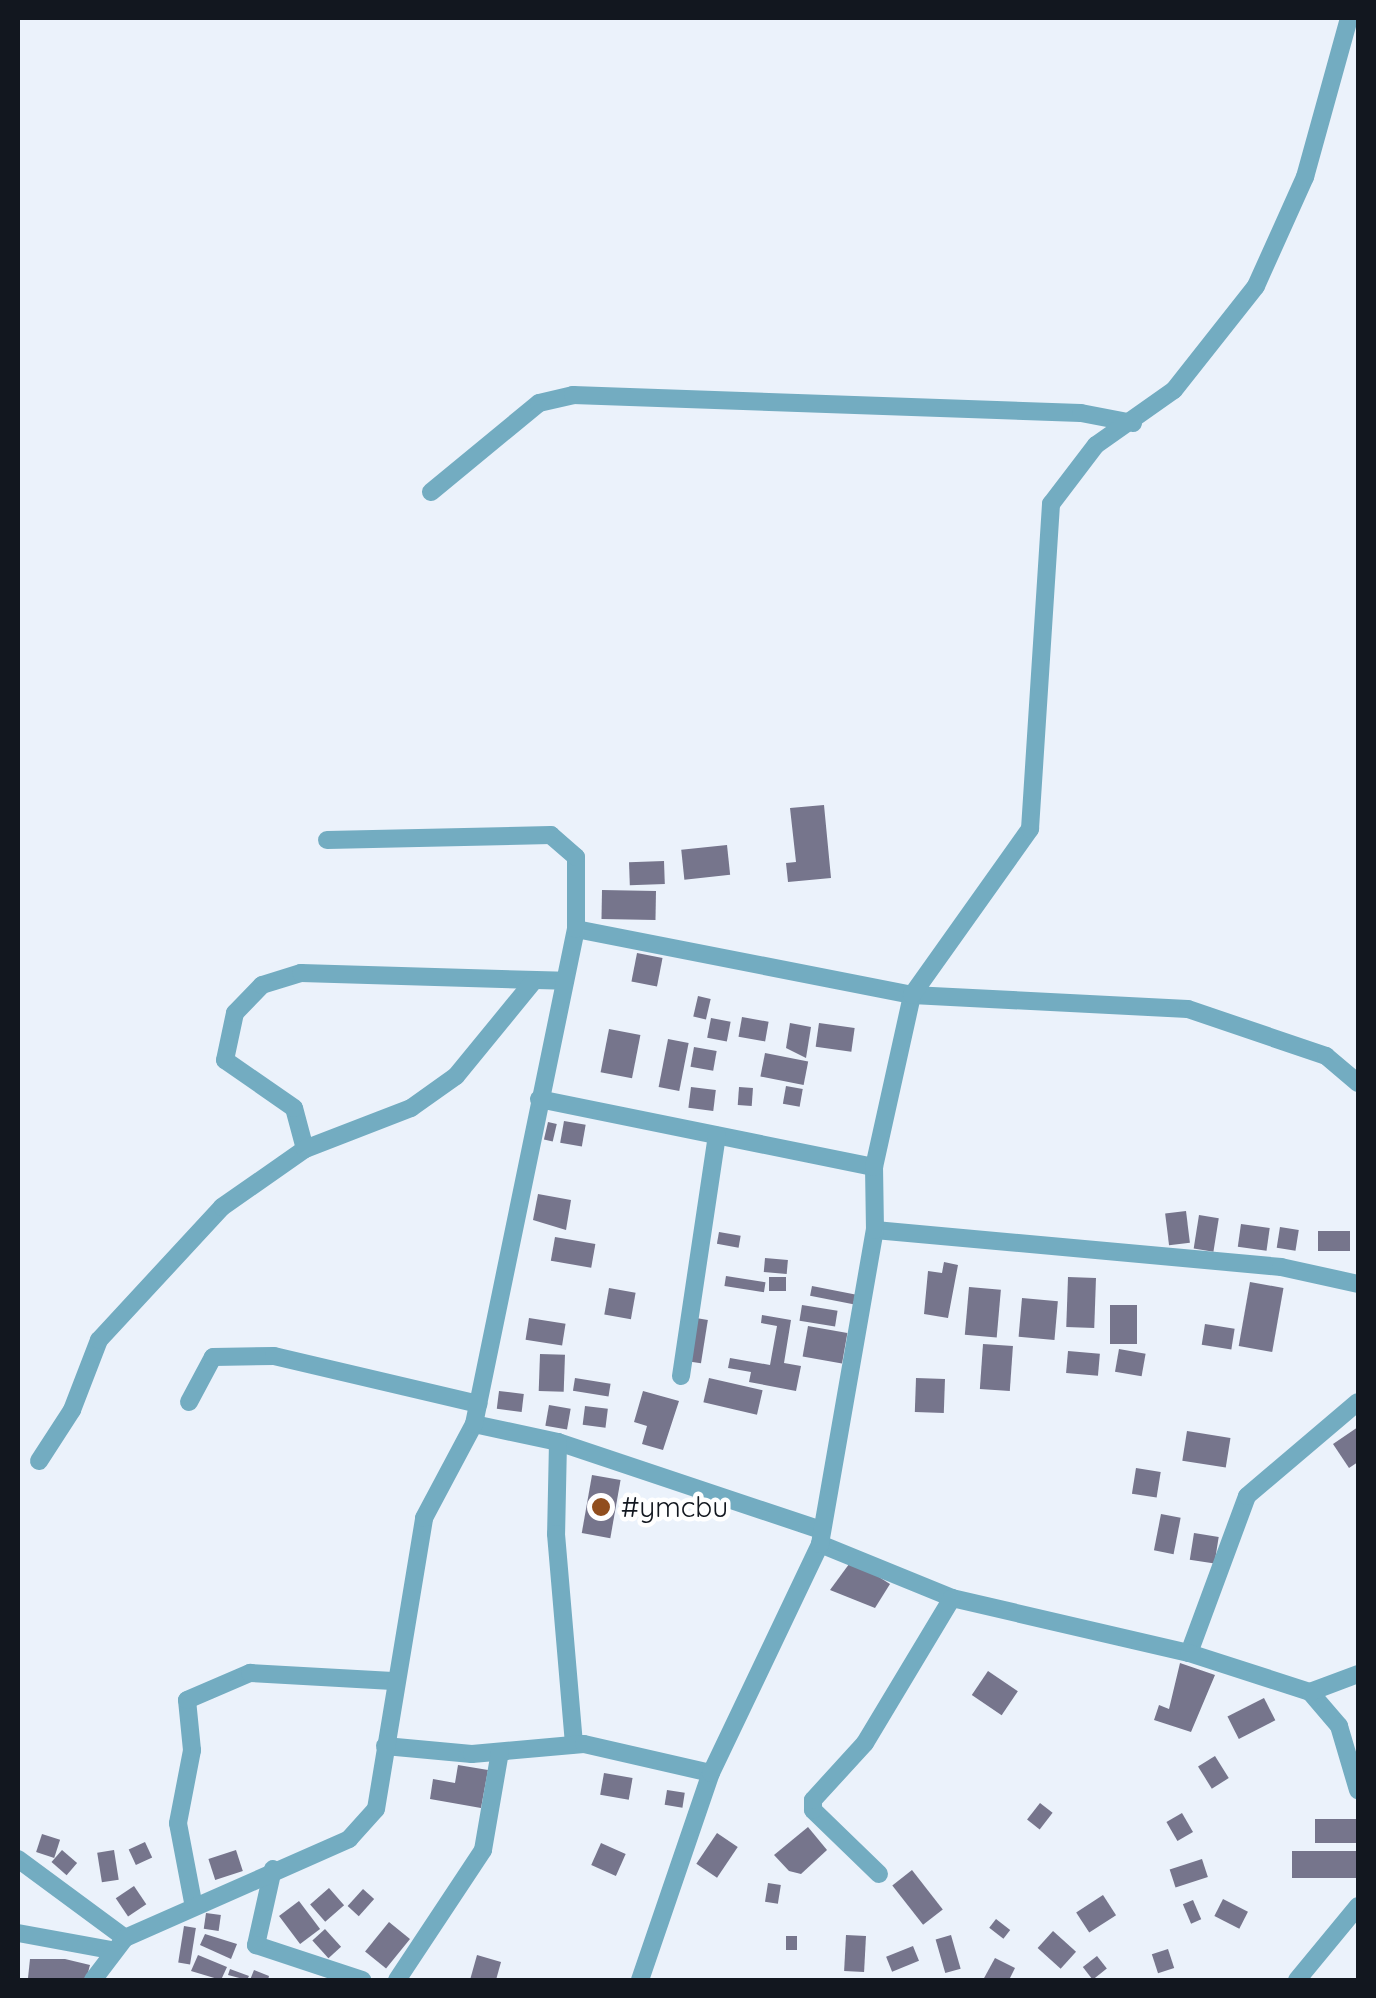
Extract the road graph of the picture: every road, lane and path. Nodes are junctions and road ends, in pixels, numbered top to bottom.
1 (1350, 18) edge
2 (1132, 423) junction
3 (431, 492) dead end
4 (326, 840) dead end
5 (576, 929) junction
6 (565, 981) junction
7 (533, 982) junction
8 (912, 995) junction
9 (1358, 1082) edge
10 (539, 1099) junction
11 (717, 1136) junction
12 (305, 1149) junction
13 (874, 1167) junction
14 (875, 1230) junction
15 (1358, 1284) edge
16 (681, 1376) dead end
17 (189, 1402) dead end
18 (1358, 1402) edge
19 (478, 1404) junction
20 (474, 1424) junction
21 (558, 1442) junction
22 (39, 1460) dead end
23 (820, 1537) junction
24 (952, 1598) junction
25 (1189, 1654) junction
26 (1358, 1674) edge
27 (393, 1681) junction
28 (1310, 1692) junction
29 (574, 1744) junction
30 (384, 1746) junction
31 (500, 1752) junction
32 (711, 1774) junction
33 (1358, 1790) edge
34 (18, 1859) edge
35 (272, 1868) junction
36 (879, 1874) dead end
37 (193, 1902) junction
38 (1358, 1906) edge
39 (18, 1933) edge
40 (118, 1944) junction
41 (93, 1980) edge
42 (362, 1980) edge
43 (397, 1980) edge
44 (640, 1980) edge
45 (1297, 1980) edge

1 - 2 street
2 - 3 street
2 - 8 street
4 - 5 street
5 - 6 street
5 - 8 street
6 - 7 street
6 - 10 street
7 - 12 street
7 - 12 street
8 - 9 street
8 - 13 street
10 - 11 street
10 - 19 street
11 - 13 street
11 - 16 street
12 - 22 street
13 - 14 street
14 - 15 street
14 - 23 street
17 - 19 street
18 - 25 street
19 - 20 street
20 - 21 street
20 - 27 street
21 - 23 street
21 - 29 street
23 - 24 street
23 - 32 street
24 - 25 street
24 - 36 street
25 - 28 street
26 - 28 street
27 - 30 street
27 - 37 street
28 - 33 street
29 - 31 street
29 - 32 street
30 - 31 street
30 - 35 street
31 - 43 street
32 - 44 street
34 - 40 street
35 - 37 street
35 - 42 street
37 - 40 street
38 - 45 street
39 - 40 street
40 - 41 street

